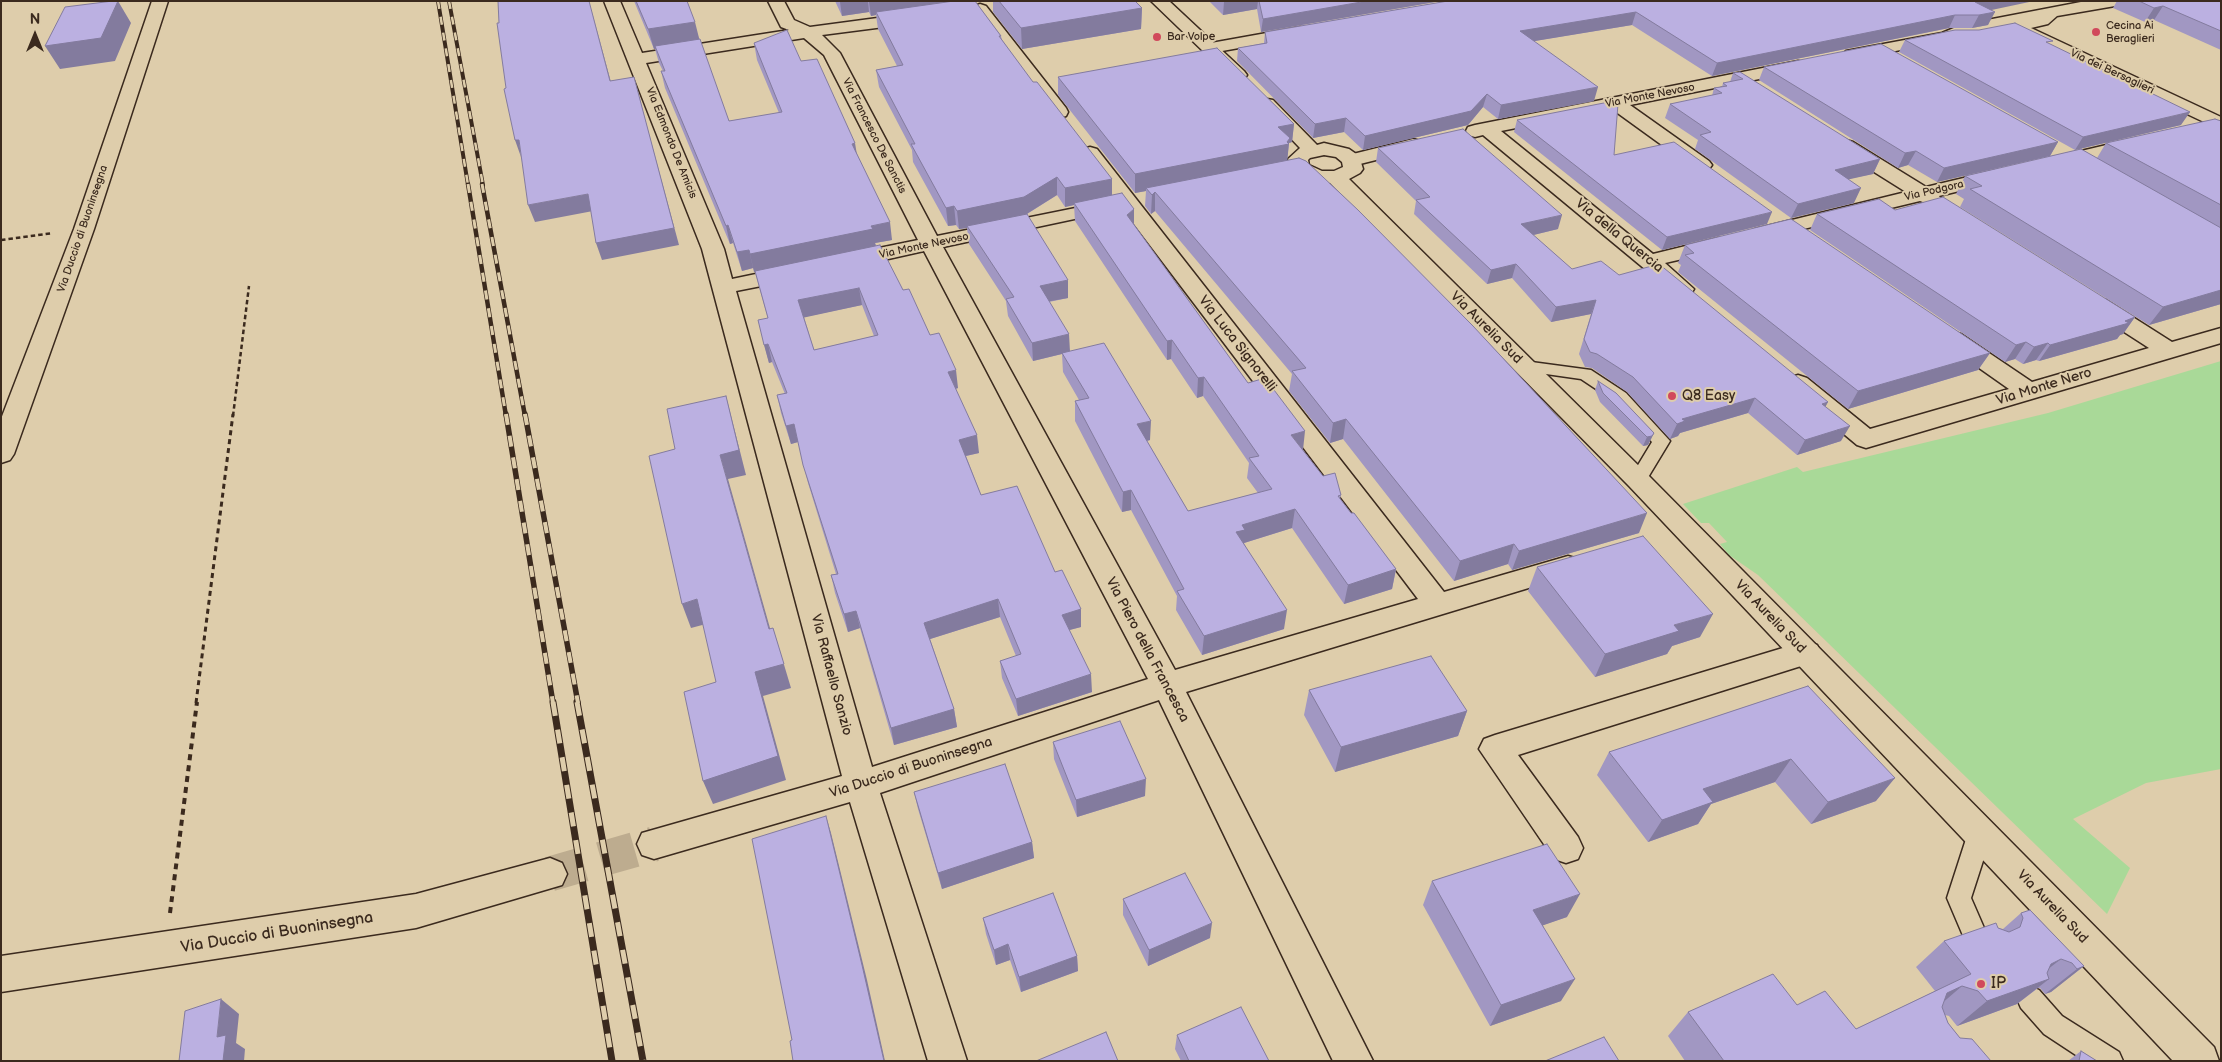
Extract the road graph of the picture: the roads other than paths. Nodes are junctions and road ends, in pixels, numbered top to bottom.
1 (160, 1) edge
2 (612, 1) edge
3 (776, 1) edge
4 (1159, 1) edge
5 (2115, 1) edge
6 (962, 11) edge
7 (933, 15) edge
8 (2008, 24) junction
9 (1317, 29) edge
10 (809, 32) junction
11 (1211, 48) junction
12 (1879, 50) junction
13 (637, 59) junction
14 (1832, 59) edge
15 (1813, 62) edge
16 (1904, 64) edge
17 (1738, 77) junction
18 (1763, 93) edge
19 (1615, 103) junction
20 (1068, 124) edge
21 (2221, 124) edge
22 (1487, 129) junction
23 (2193, 130) edge
24 (1459, 135) edge
25 (1830, 135) edge
26 (2156, 139) edge
27 (1080, 140) edge
28 (1432, 141) edge
29 (2048, 145) edge
30 (1312, 150) junction
31 (2073, 159) junction
32 (1344, 169) junction
33 (2099, 174) edge
34 (1716, 176) edge
35 (1922, 194) junction
36 (1136, 200) junction
37 (1947, 209) edge
38 (1764, 210) edge
39 (1788, 226) junction
40 (1813, 243) edge
41 (931, 244) junction
42 (1649, 261) junction
43 (724, 287) junction
44 (2078, 293) edge
45 (1702, 304) edge
46 (1933, 326) edge
47 (2221, 335) edge
48 (2168, 350) junction
49 (1524, 366) junction
50 (1784, 372) edge
51 (2030, 392) junction
52 (1, 454) edge
53 (1638, 480) junction
54 (1596, 558) edge
55 (1438, 605) junction
56 (1806, 653) junction
57 (1167, 685) junction
58 (861, 785) junction
59 (1980, 833) junction
60 (654, 844) tunnel mouth
61 (1566, 848) dead end
62 (550, 874) tunnel mouth
63 (1979, 944) edge
64 (1, 974) edge
65 (2030, 999) edge
66 (948, 1061) edge
67 (1354, 1061) edge
68 (2110, 1061) edge
69 (2200, 1061) edge

1 - 52 street, Via Duccio di Buoninsegna
2 - 13 street, Via Edmondo De Amicis
3 - 10 street
4 - 11 street
5 - 8 street
6 - 20 street
7 - 10 street
8 - 12 street
8 - 21 street, Via dei Bersaglieri
9 - 11 street
10 - 13 street
10 - 41 street, Via Francesco De Sanctis
11 - 30 street
12 - 14 street
12 - 16 street
13 - 43 street, Via Edmondo De Amicis
15 - 17 street, Via Monte Nevoso
17 - 18 street
17 - 19 street, Via Monte Nevoso
19 - 22 street, Via Monte Nevoso
19 - 34 street
21 - 23 street
22 - 24 street, Via Monte Nevoso
22 - 42 street, Via della Quercia
25 - 35 street
26 - 31 street, Via Podgora
27 - 36 street, Via Luca Signorelli
28 - 32 street
29 - 31 street
30 - 32 street
30 - 32 street
31 - 33 street
31 - 35 street, Via Podgora
32 - 49 street, Via Aurelia Sud
35 - 37 street
35 - 39 street, Via Podgora
36 - 41 street, Via Monte Nevoso
36 - 55 street, Via Luca Signorelli
38 - 39 street
39 - 40 street
39 - 42 street, Via Podgora
41 - 43 street, Via Monte Nevoso
41 - 57 street, Via Piero della Francesca
42 - 45 street, Via della Quercia
43 - 58 street, Via Raffaello Sanzio
44 - 48 street
46 - 51 street
47 - 48 street, Via Monte Nero
48 - 51 street, Via Monte Nero
49 - 53 street, Via Aurelia Sud
49 - 53 lane
50 - 51 street, Via Monte Nero
53 - 56 street, Via Aurelia Sud
54 - 55 street, Via Duccio di Buoninsegna
55 - 57 street, Via Duccio di Buoninsegna
56 - 59 street, Via Aurelia Sud
56 - 61 street
57 - 58 street, Via Duccio di Buoninsegna
57 - 67 street, Via Piero della Francesca
58 - 60 street, Via Duccio di Buoninsegna
58 - 66 street, Via Raffaello Sanzio
59 - 63 lane
59 - 69 street, Via Aurelia Sud
62 - 64 street, Via Duccio di Buoninsegna
65 - 68 lane

